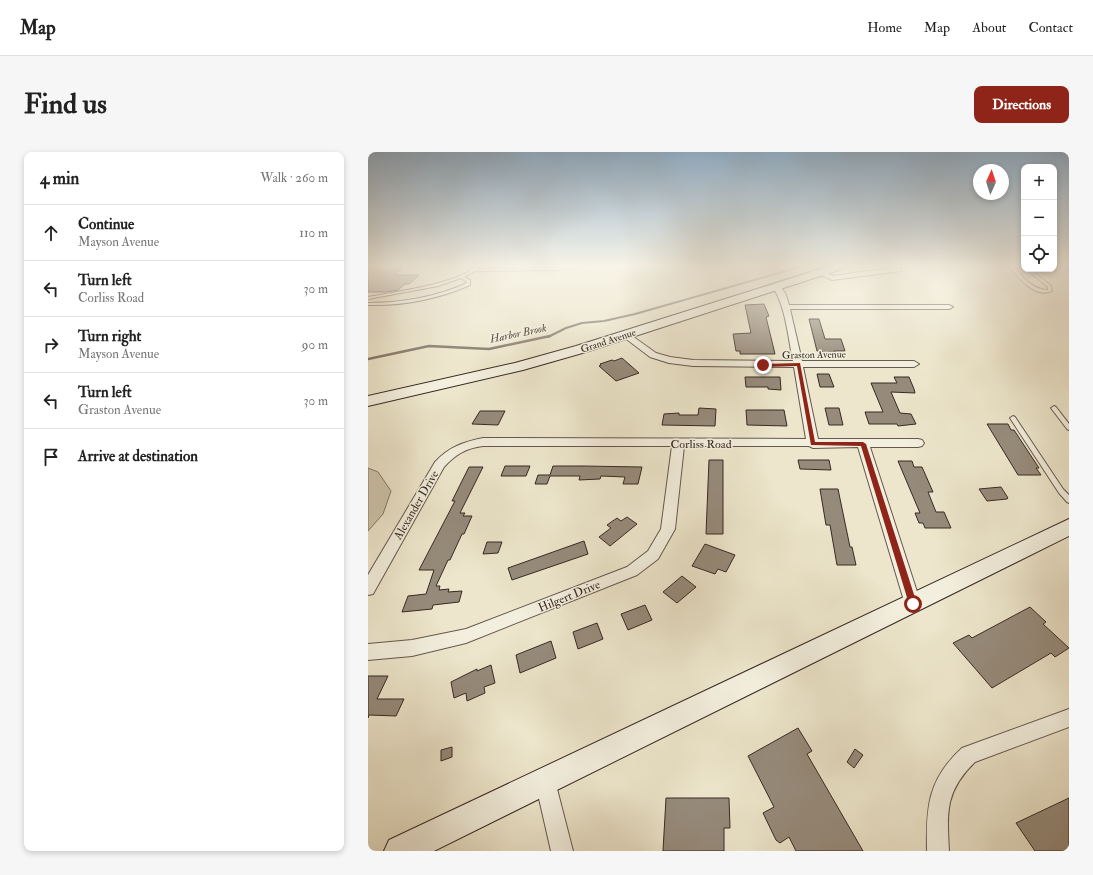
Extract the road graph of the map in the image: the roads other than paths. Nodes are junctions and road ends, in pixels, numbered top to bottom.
1 (425, 298) edge
2 (744, 298) edge
3 (782, 298) edge
4 (368, 304) edge
5 (786, 307) junction
6 (949, 307) dead end
7 (625, 335) junction
8 (799, 364) junction
9 (914, 364) dead end
10 (368, 401) edge
11 (1054, 408) dead end
12 (1014, 418) dead end
13 (1069, 428) edge
14 (484, 442) joint
15 (918, 443) dead end
16 (678, 444) junction
17 (813, 444) junction
18 (863, 444) junction
19 (1069, 500) edge
20 (1069, 527) edge
21 (368, 589) edge
22 (913, 604) junction
23 (368, 652) edge
24 (1069, 718) edge
25 (545, 781) junction
26 (400, 851) edge
27 (562, 851) edge
28 (938, 851) edge

1 - 4 lane
2 - 7 street, Grand Avenue
3 - 5 street
5 - 6 street
5 - 8 street
7 - 8 street, Graston Avenue
7 - 10 street, Grand Avenue
8 - 9 street, Graston Avenue
8 - 17 street
11 - 13 lane
12 - 19 lane
14 - 16 street, Corliss Road
14 - 21 street, Alexander Drive
15 - 18 street, Corliss Road
16 - 17 street, Corliss Road
16 - 23 street, Hilgert Drive
17 - 18 street, Corliss Road
18 - 22 street
20 - 22 street
22 - 25 street
24 - 28 street
25 - 26 street
25 - 27 street

